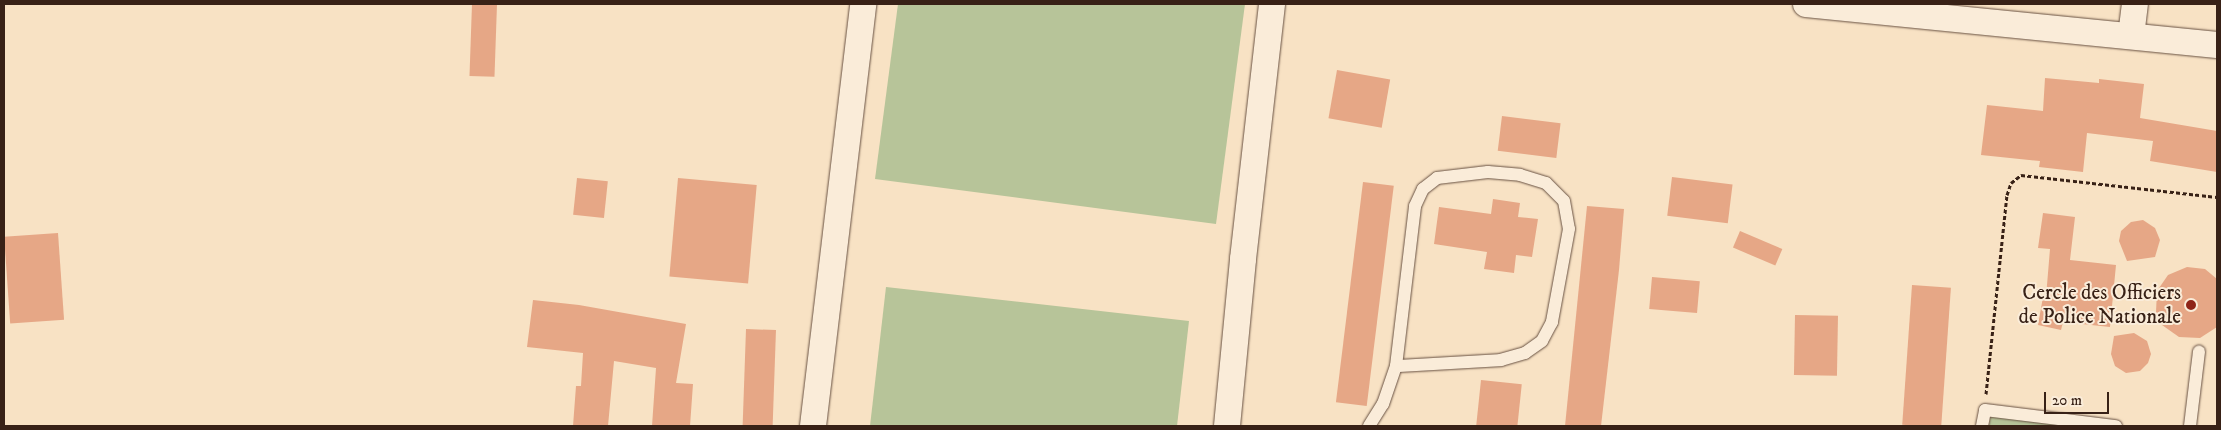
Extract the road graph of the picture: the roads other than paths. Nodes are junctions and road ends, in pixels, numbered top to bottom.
1 (863, 4) edge
2 (1272, 4) edge
3 (1806, 4) edge
4 (2135, 4) edge
5 (2132, 36) junction
6 (2217, 45) edge
7 (2199, 352) dead end
8 (1396, 366) junction
9 (813, 426) edge
10 (1227, 426) edge
11 (1369, 426) edge
12 (1982, 426) edge
13 (2116, 426) edge
14 (2190, 426) edge

1 - 9 street
2 - 10 street
3 - 5 street
4 - 5 street
5 - 6 street
7 - 14 lane
8 - 8 lane
8 - 11 lane
12 - 13 lane

